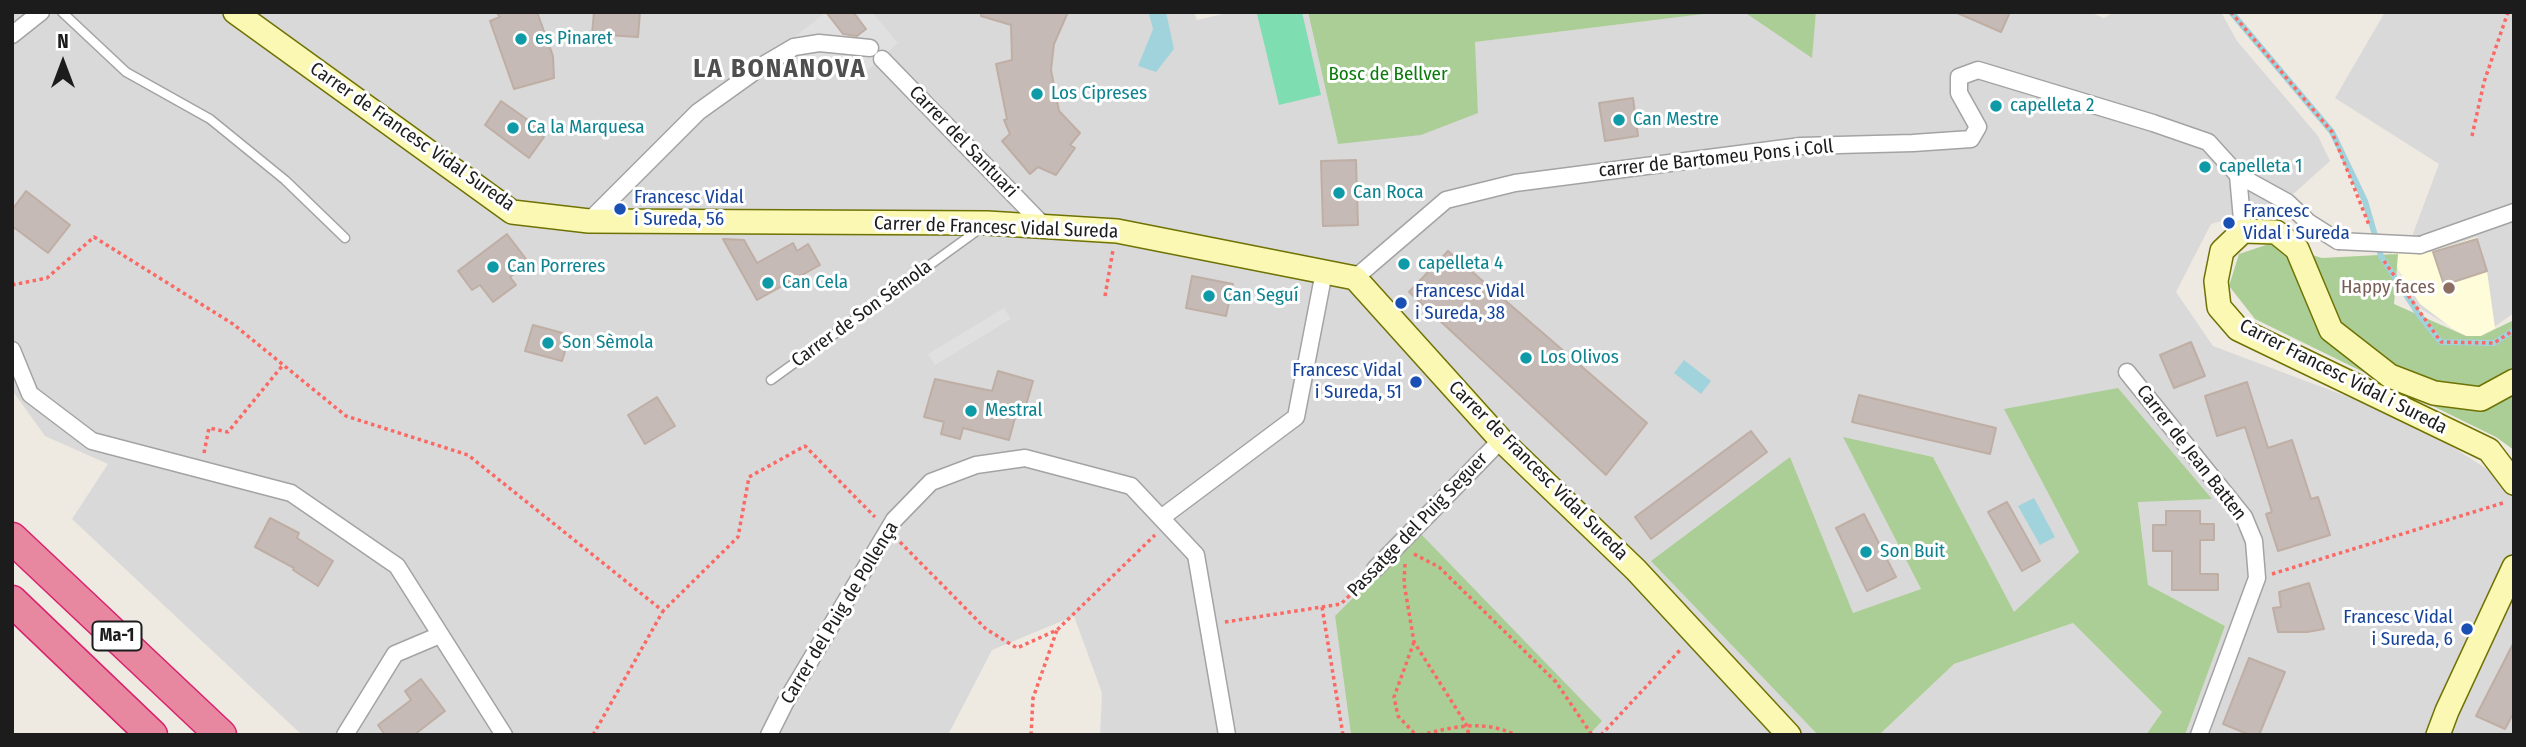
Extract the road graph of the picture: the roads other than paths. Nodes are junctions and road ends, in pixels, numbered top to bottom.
1 (41, 12) edge
2 (62, 12) edge
3 (235, 12) edge
4 (12, 35) edge
5 (2238, 175) junction
6 (2514, 212) edge
7 (589, 221) junction
8 (987, 223) junction
9 (1044, 226) junction
10 (2243, 231) junction
11 (345, 237) dead end
12 (1324, 272) junction
13 (1355, 278) junction
14 (12, 350) edge
15 (2127, 372) dead end
16 (771, 380) dead end
17 (2514, 381) edge
18 (1501, 439) junction
19 (2514, 483) edge
20 (1164, 521) junction
21 (12, 538) edge
22 (2514, 567) edge
23 (1375, 569) road end
24 (12, 601) edge
25 (440, 635) junction
26 (152, 735) edge
27 (221, 735) edge
28 (345, 735) edge
29 (504, 735) edge
30 (769, 735) edge
31 (1227, 735) edge
32 (1789, 735) edge
33 (2199, 735) edge
34 (2438, 735) edge

1 - 4 street
2 - 11 lane
3 - 7 street, Carrer de Francesc Vidal Sureda
5 - 6 street, bridge
5 - 10 street
5 - 13 street, carrer de Bartomeu Pons i Coll
7 - 8 street, Carrer de Francesc Vidal Sureda
7 - 9 street, Carrer del Santuari
8 - 9 street, Carrer de Francesc Vidal Sureda
8 - 16 lane, Carrer de Son Sémola
9 - 12 street, Carrer de Francesc Vidal Sureda
10 - 17 street, Carrer Francesc Vidal i Sureda
10 - 19 street, Carrer Francesc Vidal i Sureda
12 - 13 street, Carrer de Francesc Vidal Sureda
12 - 20 street
13 - 18 street, Carrer de Francesc Vidal Sureda
14 - 25 street
15 - 33 street, Carrer de Jean Batten
18 - 23 street, Passatge del Puig Seguer
18 - 32 street, Carrer de Francesc Vidal Sureda
20 - 30 street, Carrer del Puig de Pollença
20 - 31 street, Carrer del Puig de Pollença
21 - 27 highway, Ma-1
22 - 34 street
24 - 26 highway, Ma-1
25 - 28 street
25 - 29 street

